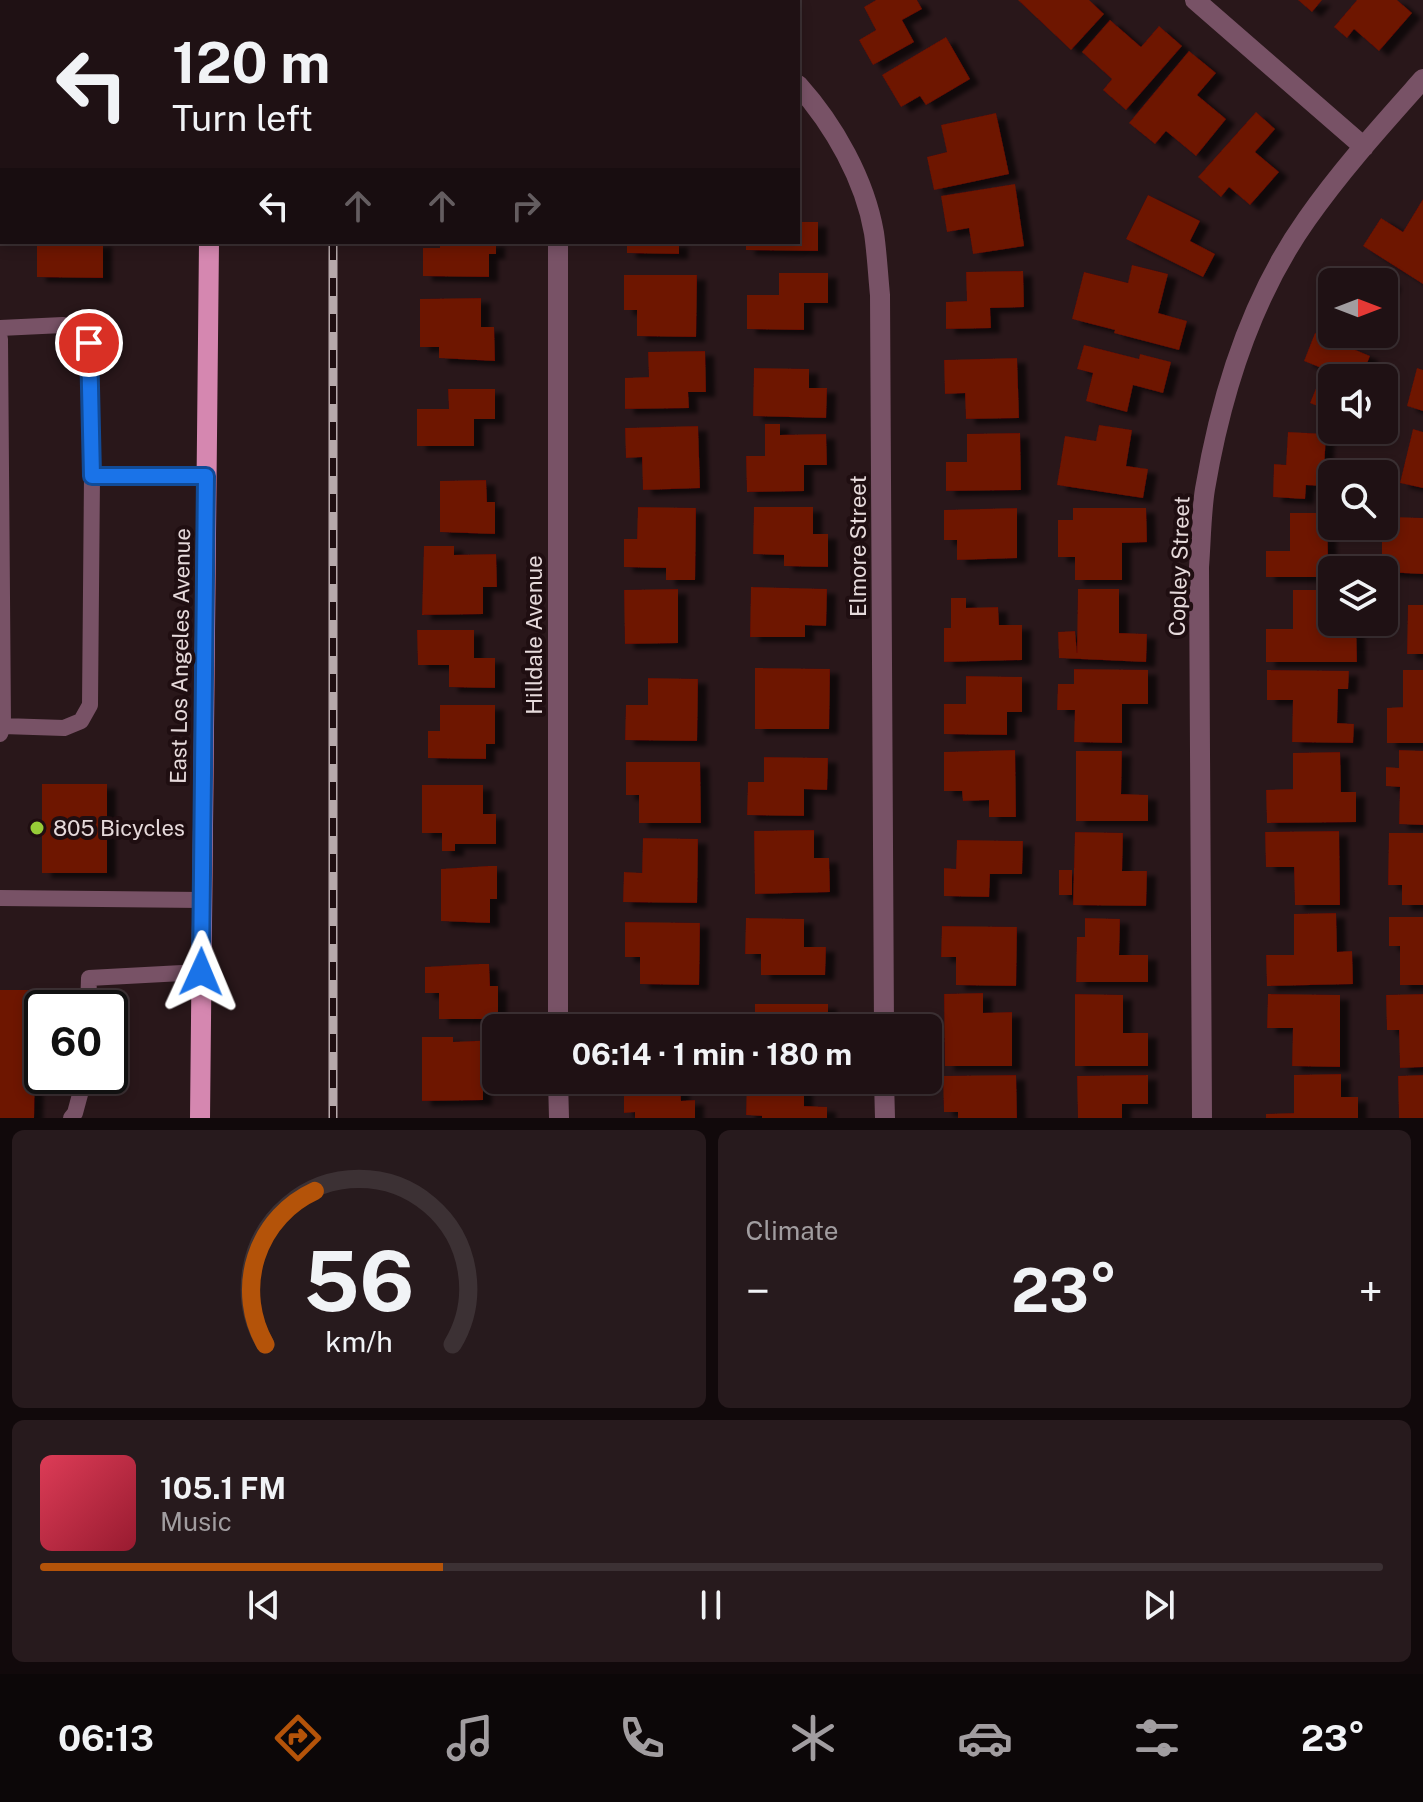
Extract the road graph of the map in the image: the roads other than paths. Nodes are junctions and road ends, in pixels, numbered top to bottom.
1 (1195, 0) edge
2 (1423, 79) edge
3 (800, 88) edge
4 (1364, 147) junction
5 (209, 244) edge
6 (558, 244) edge
7 (0, 328) edge
8 (0, 339) edge
9 (92, 476) junction
10 (206, 476) junction
11 (1, 730) edge
12 (0, 898) edge
13 (202, 900) junction
14 (201, 972) junction
15 (89, 990) edge
16 (558, 1014) edge
17 (884, 1014) edge
18 (80, 1094) edge
19 (558, 1094) edge
20 (884, 1094) edge
21 (71, 1118) edge
22 (200, 1118) edge
23 (559, 1118) edge
24 (885, 1118) edge
25 (1202, 1118) edge

1 - 4 street
2 - 4 street, Copley Street
3 - 17 street, Elmore Street
4 - 25 street, Copley Street
5 - 10 main road, East Los Angeles Avenue
6 - 16 street, Hilldale Avenue
7 - 9 lane
8 - 11 lane
9 - 10 lane
9 - 11 lane
10 - 13 main road, East Los Angeles Avenue
12 - 13 lane
13 - 14 main road, East Los Angeles Avenue
14 - 15 lane
14 - 22 main road, East Los Angeles Avenue
18 - 21 lane
19 - 23 street
20 - 24 street

